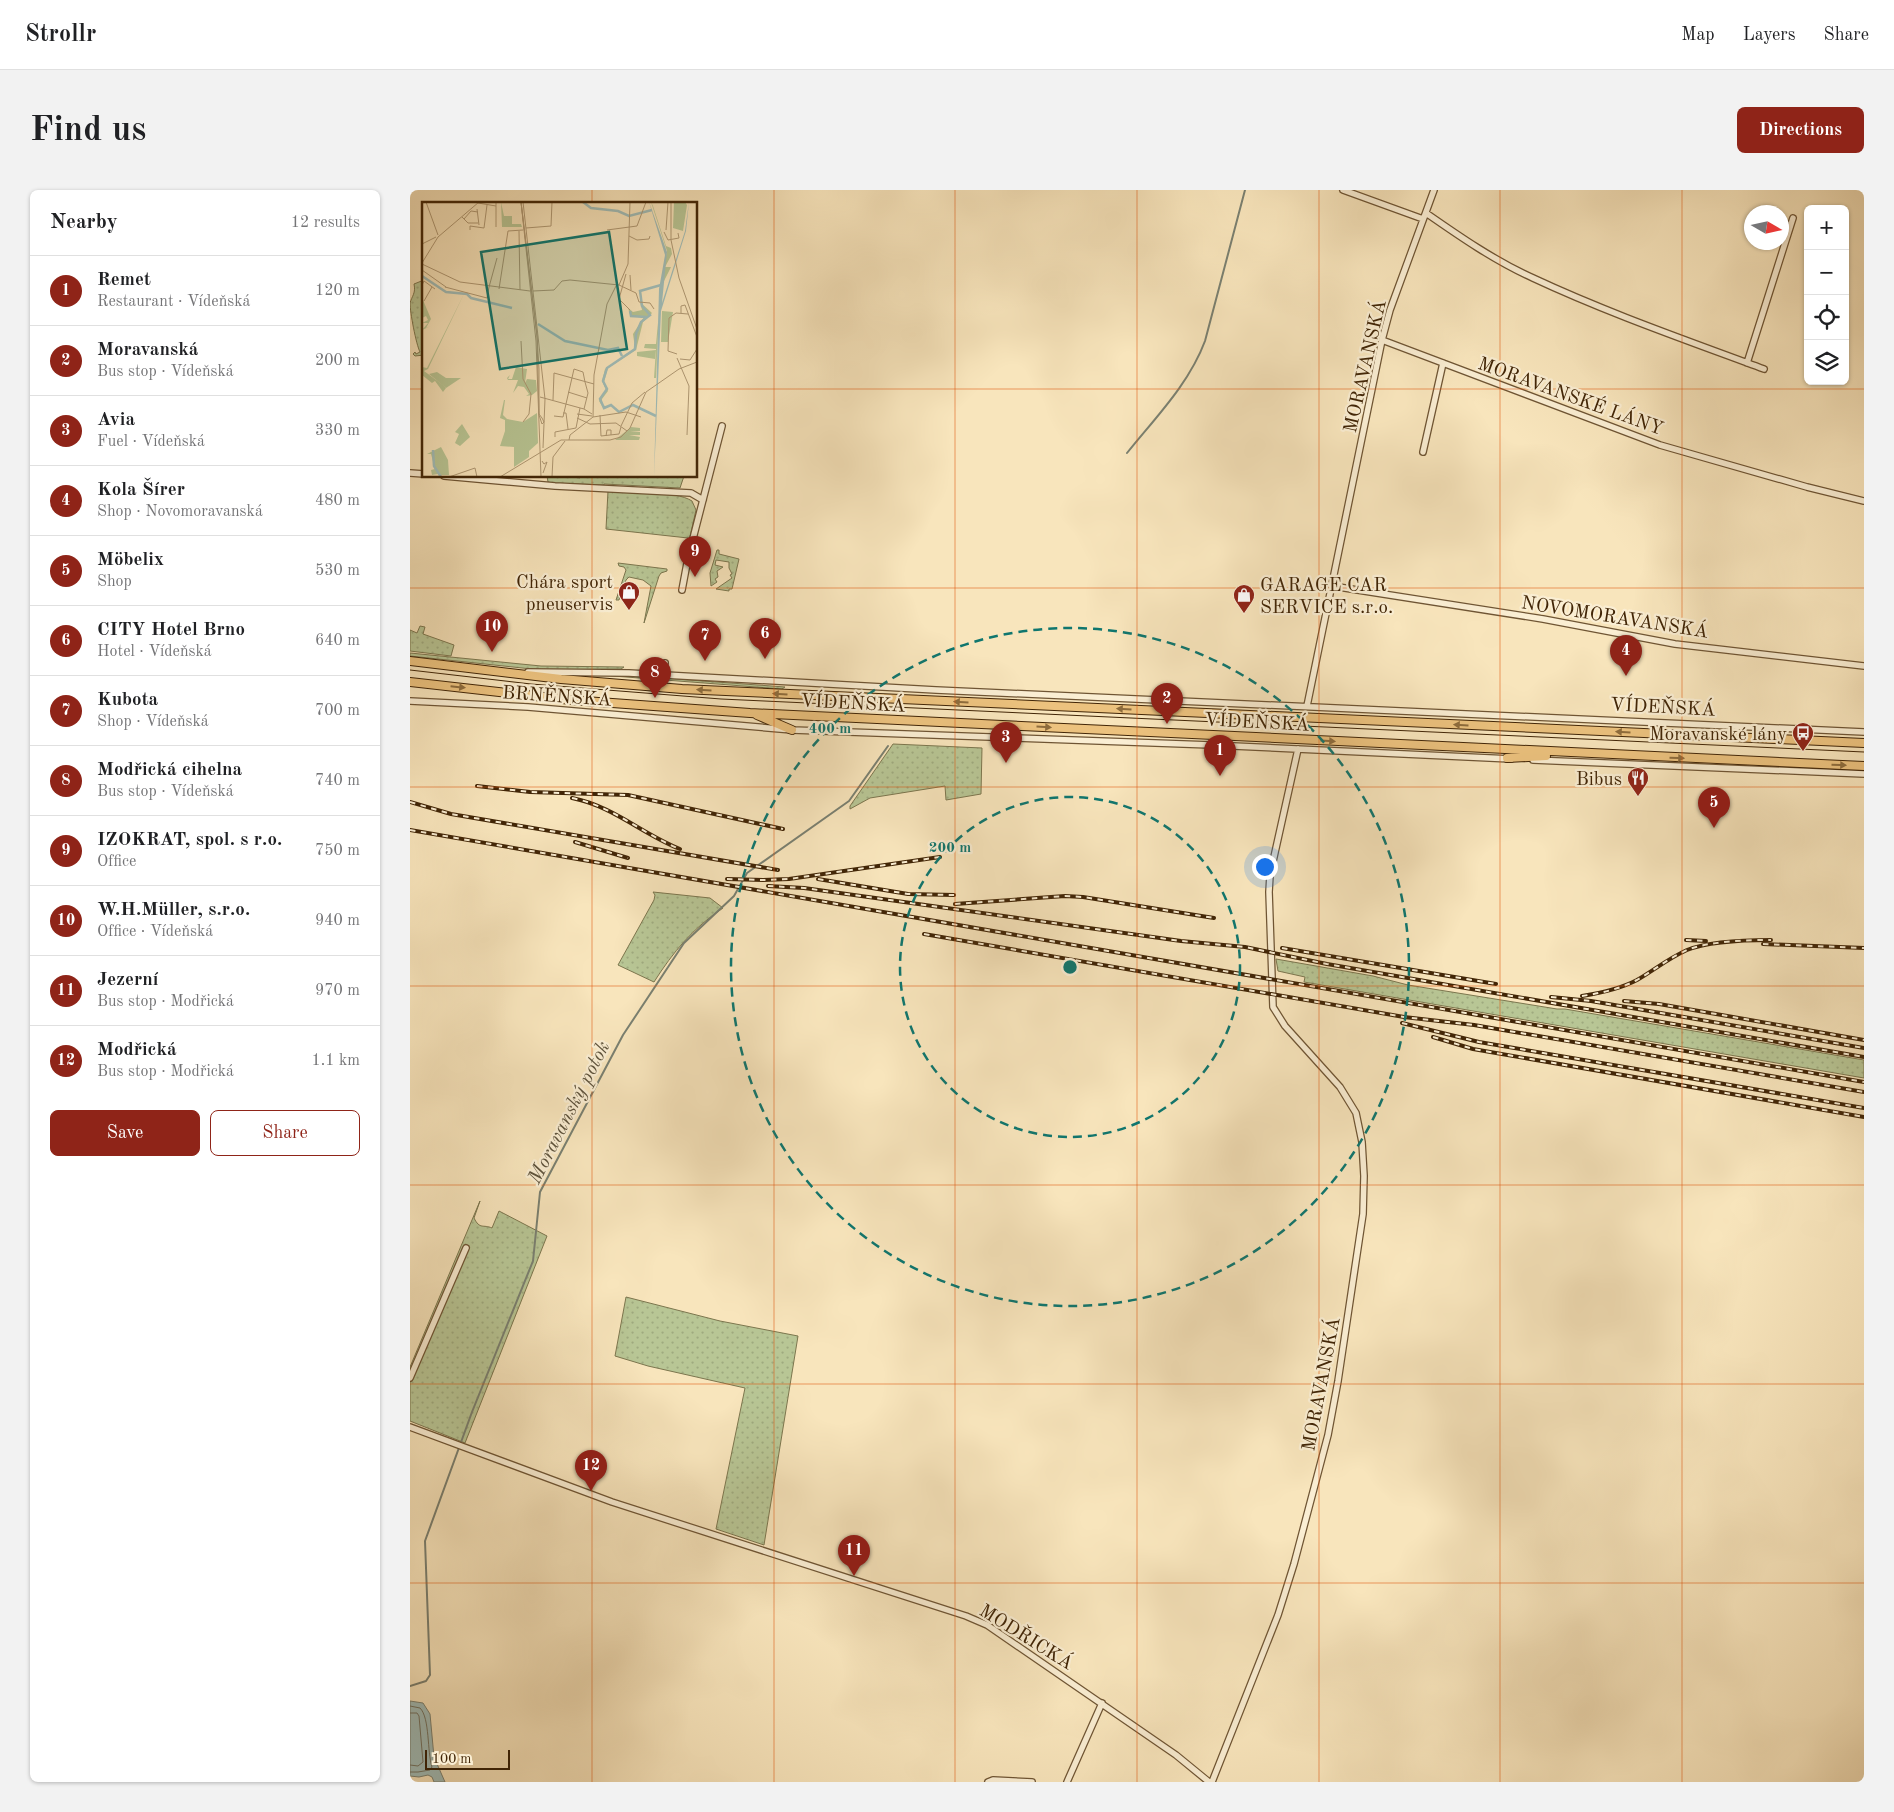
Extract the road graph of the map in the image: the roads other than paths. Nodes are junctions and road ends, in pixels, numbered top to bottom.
1 (1343, 190) edge
2 (1434, 190) edge
3 (1424, 216) junction
4 (1793, 218) dead end
5 (1382, 340) junction
6 (1443, 363) junction
7 (1747, 363) junction
8 (1764, 369) dead end
9 (722, 426) dead end
10 (1423, 452) dead end
11 (467, 478) edge
12 (703, 500) junction
13 (1864, 501) edge
14 (1332, 586) junction
15 (682, 590) dead end
16 (410, 661) edge
17 (665, 663) dead end
18 (1864, 666) edge
19 (502, 672) junction
20 (662, 675) junction
21 (410, 682) edge
22 (410, 701) edge
23 (1307, 706) junction
24 (750, 713) junction
25 (792, 730) junction
26 (1864, 732) edge
27 (1864, 743) edge
28 (1298, 749) junction
29 (1628, 756) junction
30 (1506, 758) junction
31 (1864, 766) edge
32 (1864, 774) edge
33 (466, 1248) dead end
34 (410, 1378) edge
35 (410, 1427) edge
36 (1102, 1703) junction
37 (988, 1782) edge
38 (1032, 1782) edge
39 (1067, 1782) edge
40 (1210, 1782) edge

1 - 3 street
2 - 3 street
3 - 5 street, MORAVANSKÁ
3 - 7 street
4 - 7 street
5 - 6 street, MORAVANSKÉ LÁNY
5 - 14 street, MORAVANSKÁ
6 - 10 street
6 - 13 street, MORAVANSKÉ LÁNY
7 - 8 street
9 - 12 street
11 - 12 street
12 - 15 street
14 - 18 street, NOVOMORAVANSKÁ
14 - 23 street, MORAVANSKÁ
16 - 19 highway, VÍDEŇSKÁ
17 - 20 street
19 - 20 street, VÍDEŇSKÁ
27 -> 19 highway, VÍDEŇSKÁ
20 - 23 street, VÍDEŇSKÁ
21 -> 24 highway, VÍDEŇSKÁ
22 - 25 street, BRNĚNSKÁ
23 - 26 street, VÍDEŇSKÁ
24 - 25 highway
24 -> 29 highway, VÍDEŇSKÁ
25 - 28 street, VÍDEŇSKÁ
28 - 30 street, VÍDEŇSKÁ
28 - 40 street, MORAVANSKÁ
29 - 30 highway
29 -> 31 highway, VÍDEŇSKÁ
30 - 32 street, VÍDEŇSKÁ
33 - 34 street
35 - 36 street, MODŘICKÁ
36 - 39 street
36 - 40 street, MODŘICKÁ
37 - 38 street

